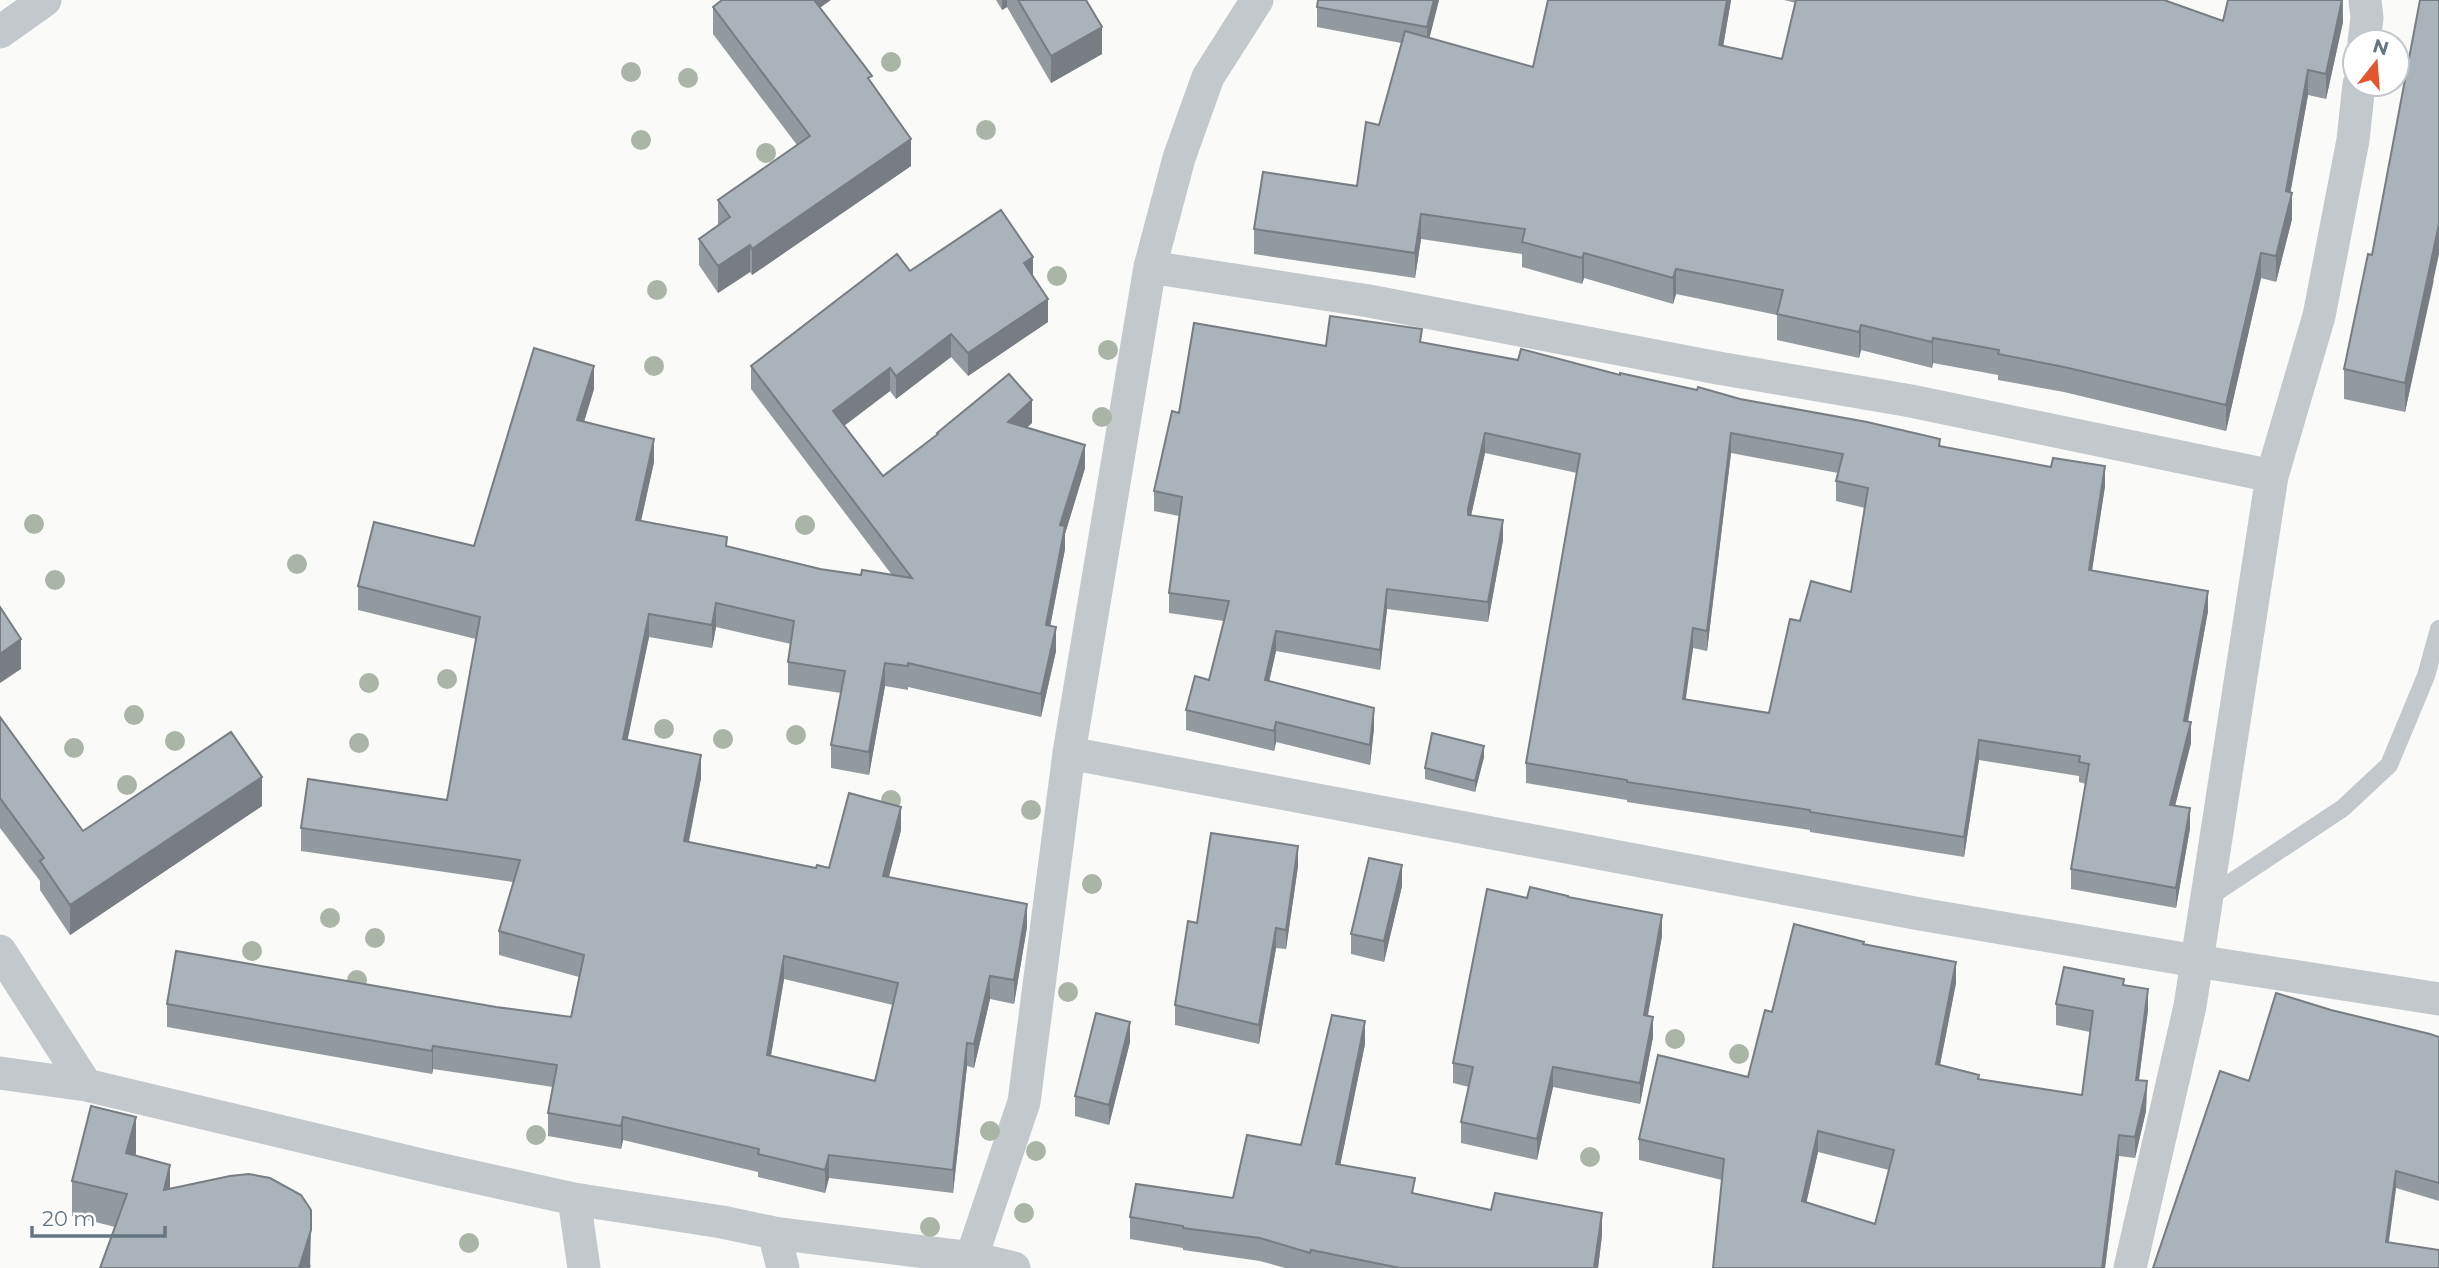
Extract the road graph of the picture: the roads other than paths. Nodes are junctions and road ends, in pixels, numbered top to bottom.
1 (45, 0) edge
2 (1257, 0) edge
3 (2365, 0) edge
4 (2366, 28) edge
5 (0, 32) edge
6 (2358, 98) edge
7 (1150, 267) junction
8 (2272, 476) junction
9 (2439, 629) edge
10 (1069, 753) junction
11 (2206, 899) junction
12 (0, 951) edge
13 (2196, 961) junction
14 (2439, 999) edge
15 (0, 1073) edge
16 (86, 1085) junction
17 (574, 1199) junction
18 (774, 1233) junction
19 (970, 1263) edge
20 (584, 1268) edge
21 (783, 1268) edge
22 (1014, 1268) edge
23 (2130, 1268) edge

1 - 5 street
2 - 7 street
3 - 4 street
6 - 8 street
7 - 8 street
7 - 10 street
8 - 11 street
9 - 11 lane
10 - 13 street
10 - 19 street
11 - 13 street
12 - 16 street
13 - 14 street
13 - 23 street
15 - 16 street
16 - 17 street
17 - 18 street
17 - 20 street
18 - 19 street
18 - 21 street
19 - 22 street

